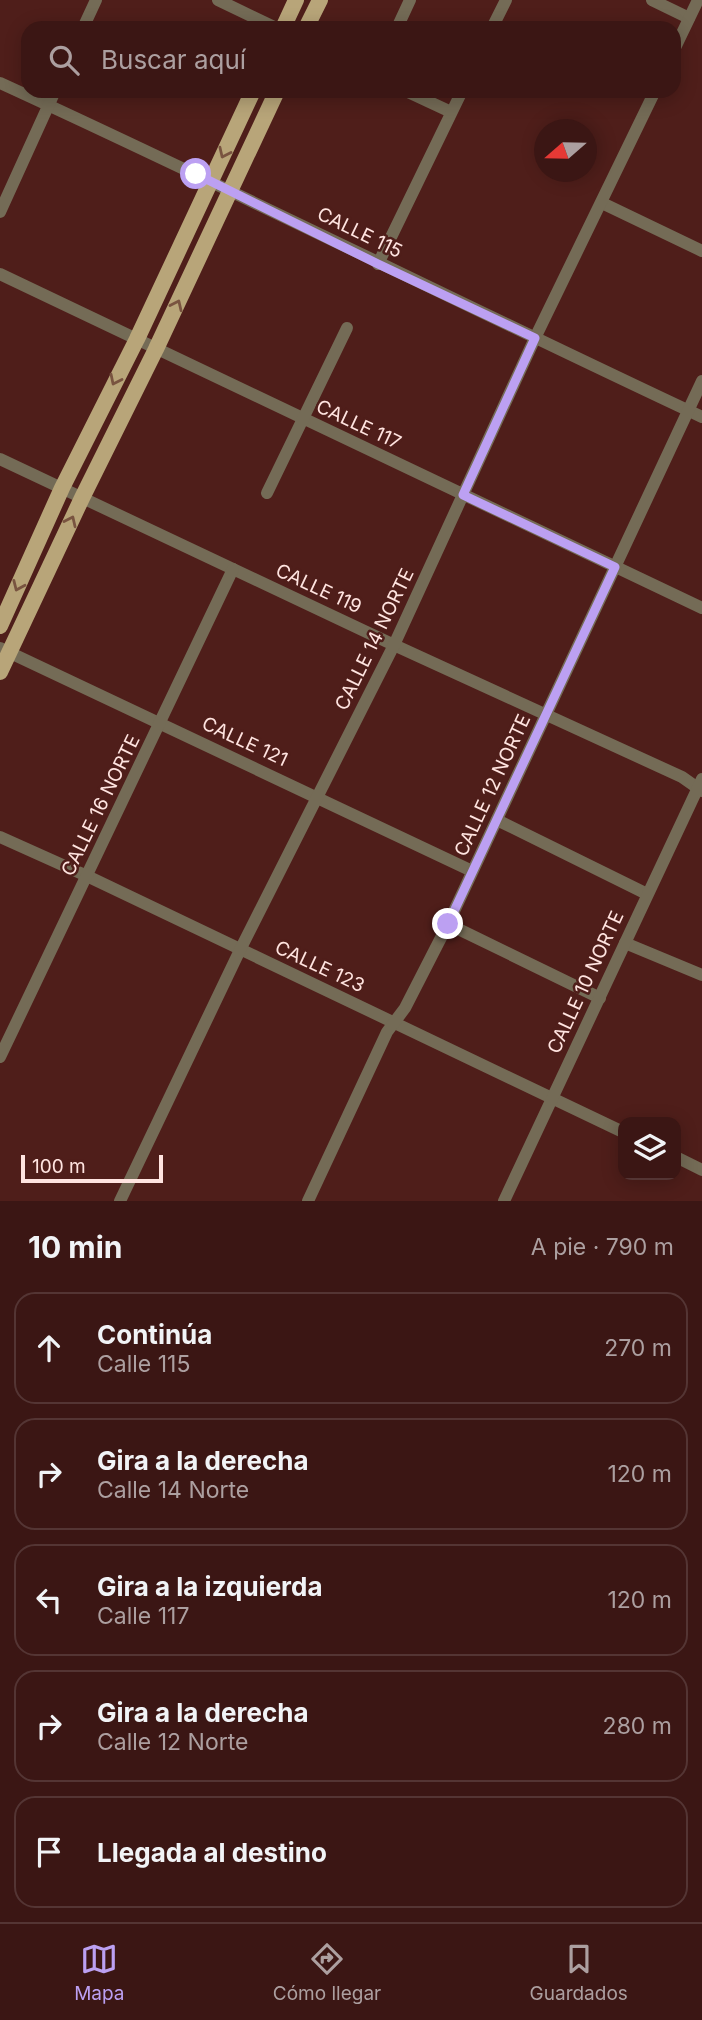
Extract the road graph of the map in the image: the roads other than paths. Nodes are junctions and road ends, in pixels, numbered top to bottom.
1 (96, 0) edge
2 (218, 0) edge
3 (296, 0) edge
4 (320, 0) edge
5 (410, 0) edge
6 (506, 0) edge
7 (652, 0) edge
8 (698, 0) edge
9 (689, 18) junction
10 (86, 21) edge
11 (262, 21) edge
12 (286, 21) edge
13 (310, 21) edge
14 (400, 21) edge
15 (496, 21) edge
16 (681, 35) edge
17 (0, 83) edge
18 (21, 93) edge
19 (33, 98) edge
20 (52, 98) edge
21 (250, 98) edge
22 (274, 98) edge
23 (420, 98) edge
24 (458, 98) edge
25 (652, 98) edge
26 (48, 105) junction
27 (451, 113) junction
28 (211, 181) junction
29 (231, 190) junction
30 (602, 203) junction
31 (0, 212) edge
32 (702, 251) edge
33 (378, 264) junction
34 (0, 274) edge
35 (347, 328) dead end
36 (535, 338) junction
37 (137, 339) junction
38 (156, 348) junction
39 (702, 381) edge
40 (688, 410) junction
41 (702, 416) edge
42 (304, 419) junction
43 (0, 459) edge
44 (62, 488) junction
45 (267, 493) dead end
46 (463, 495) junction
47 (82, 498) junction
48 (615, 567) junction
49 (233, 569) junction
50 (702, 608) edge
51 (0, 626) edge
52 (394, 645) junction
53 (5, 650) edge
54 (0, 672) edge
55 (547, 714) junction
56 (161, 723) junction
57 (700, 787) edge
58 (318, 798) junction
59 (497, 820) junction
60 (0, 837) edge
61 (472, 871) junction
62 (87, 876) junction
63 (647, 894) junction
64 (448, 924) junction
65 (625, 943) junction
66 (240, 950) junction
67 (702, 975) edge
68 (600, 998) junction
69 (395, 1022) junction
70 (0, 1057) edge
71 (553, 1098) junction
72 (618, 1130) edge
73 (702, 1153) edge
74 (681, 1160) edge
75 (699, 1169) edge
76 (120, 1201) edge
77 (308, 1201) edge
78 (504, 1201) edge

1 - 10 street
2 - 11 street
3 - 12 main road
4 - 13 main road
5 - 14 street
6 - 15 street
7 - 9 street
8 - 9 street
9 - 16 street
17 - 18 street, CALLE 115
19 - 26 street, CALLE 115
20 - 26 street
21 -> 28 main road
22 - 29 main road
23 - 27 street
24 - 27 street
25 - 30 street, CALLE 14 NORTE
26 - 28 street, CALLE 115
26 - 31 street
27 - 33 street
28 - 29 street, CALLE 115
28 - 37 main road
29 - 33 street, CALLE 115
38 -> 29 main road
30 - 32 street
30 - 36 street, CALLE 14 NORTE
33 - 36 street, CALLE 115
34 - 37 street, CALLE 117
35 - 42 street
36 - 40 street, CALLE 115
36 - 46 street, CALLE 14 NORTE
37 - 38 street, CALLE 117
37 -> 44 main road
38 - 42 street, CALLE 117
38 - 47 main road
39 - 40 street, CALLE 12 NORTE
40 - 41 street, CALLE 115
40 - 48 street, CALLE 12 NORTE
42 - 45 street
42 - 46 street, CALLE 117
43 - 44 street, CALLE 119
44 - 47 street, CALLE 119
44 -> 51 main road
46 - 48 street, CALLE 117
46 - 52 street, CALLE 14 NORTE
47 - 49 street, CALLE 119
53 -> 47 main road
48 - 50 street, CALLE 117
48 - 55 street, CALLE 12 NORTE
49 - 52 street, CALLE 119
49 - 56 street, CALLE 16 NORTE
52 - 55 street, CALLE 119
52 - 58 street, CALLE 14 NORTE
53 - 54 main road
53 - 56 street, CALLE 121
55 - 57 street, CALLE 119
55 - 59 street, CALLE 12 NORTE
56 - 58 street, CALLE 121
56 - 62 street, CALLE 16 NORTE
57 - 63 street, CALLE 10 NORTE
58 - 61 street, CALLE 121
58 - 66 street, CALLE 14 NORTE
59 - 61 street, CALLE 12 NORTE
59 - 63 street
60 - 62 street, CALLE 123
61 - 64 street, CALLE 12 NORTE
62 - 66 street, CALLE 123
62 - 70 street, CALLE 16 NORTE
63 - 65 street, CALLE 10 NORTE
64 - 68 street
64 - 69 street, CALLE 12 NORTE
65 - 67 street
65 - 68 street, CALLE 10 NORTE
66 - 69 street, CALLE 123
66 - 76 street, CALLE 14 NORTE
68 - 71 street, CALLE 10 NORTE
69 - 71 street, CALLE 123
69 - 77 street, CALLE 12 NORTE
71 - 72 street, CALLE 123
71 - 78 street, CALLE 10 NORTE
73 - 75 street
74 - 75 street

